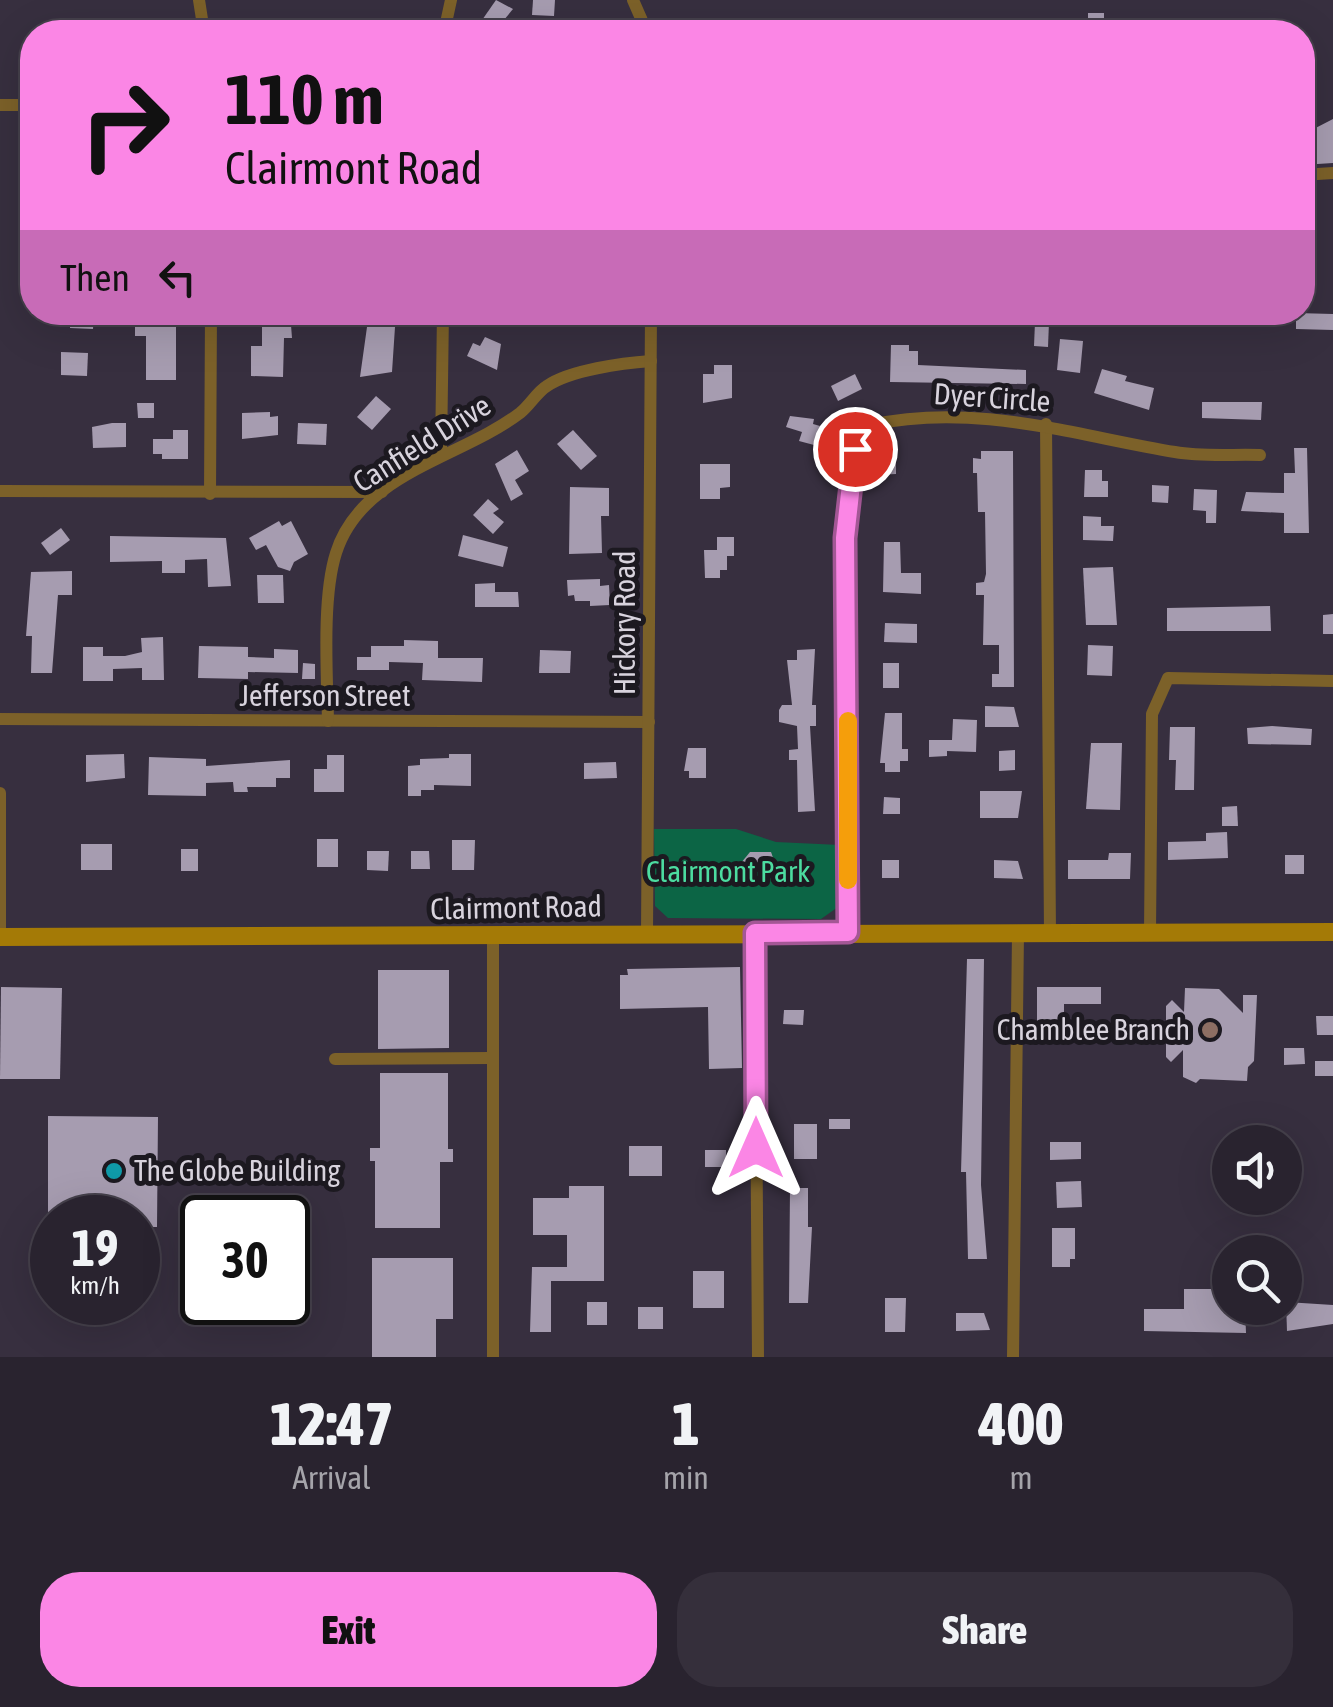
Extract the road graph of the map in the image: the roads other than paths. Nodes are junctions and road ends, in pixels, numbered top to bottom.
1 (211, 325) edge
2 (444, 325) edge
3 (651, 325) edge
4 (650, 361) junction
5 (1046, 424) junction
6 (441, 454) junction
7 (1260, 455) dead end
8 (0, 491) edge
9 (383, 492) junction
10 (210, 494) junction
11 (1333, 681) edge
12 (0, 719) edge
13 (328, 720) junction
14 (650, 722) junction
15 (0, 793) edge
16 (848, 932) junction
17 (1150, 932) junction
18 (1333, 932) edge
19 (755, 933) junction
20 (1018, 933) junction
21 (1050, 933) junction
22 (646, 934) junction
23 (0, 935) edge
24 (493, 936) junction
25 (490, 1058) junction
26 (336, 1060) dead end
27 (493, 1357) edge
28 (758, 1357) edge
29 (1013, 1357) edge

1 - 10 street
2 - 6 street
3 - 4 street, Hickory Road
4 - 6 street, Canfield Drive
4 - 14 street, Hickory Road
5 - 7 street, Dyer Circle
5 - 16 street, Dyer Circle
5 - 21 street
6 - 9 street, Canfield Drive
8 - 10 street
9 - 10 street
9 - 13 street, Canfield Drive
11 - 17 street
12 - 13 street, Jefferson Street
13 - 14 street, Jefferson Street
14 - 22 street, Hickory Road
15 - 23 street
16 - 19 main road, Clairmont Road
16 - 20 main road, Clairmont Road
17 - 18 main road, Clairmont Road
17 - 21 main road, Clairmont Road
19 - 22 main road, Clairmont Road
19 - 28 street
20 - 21 main road, Clairmont Road
20 - 29 street
22 - 24 main road, Clairmont Road
23 - 24 main road, Clairmont Road
24 - 25 street
25 - 26 street
25 - 27 street

